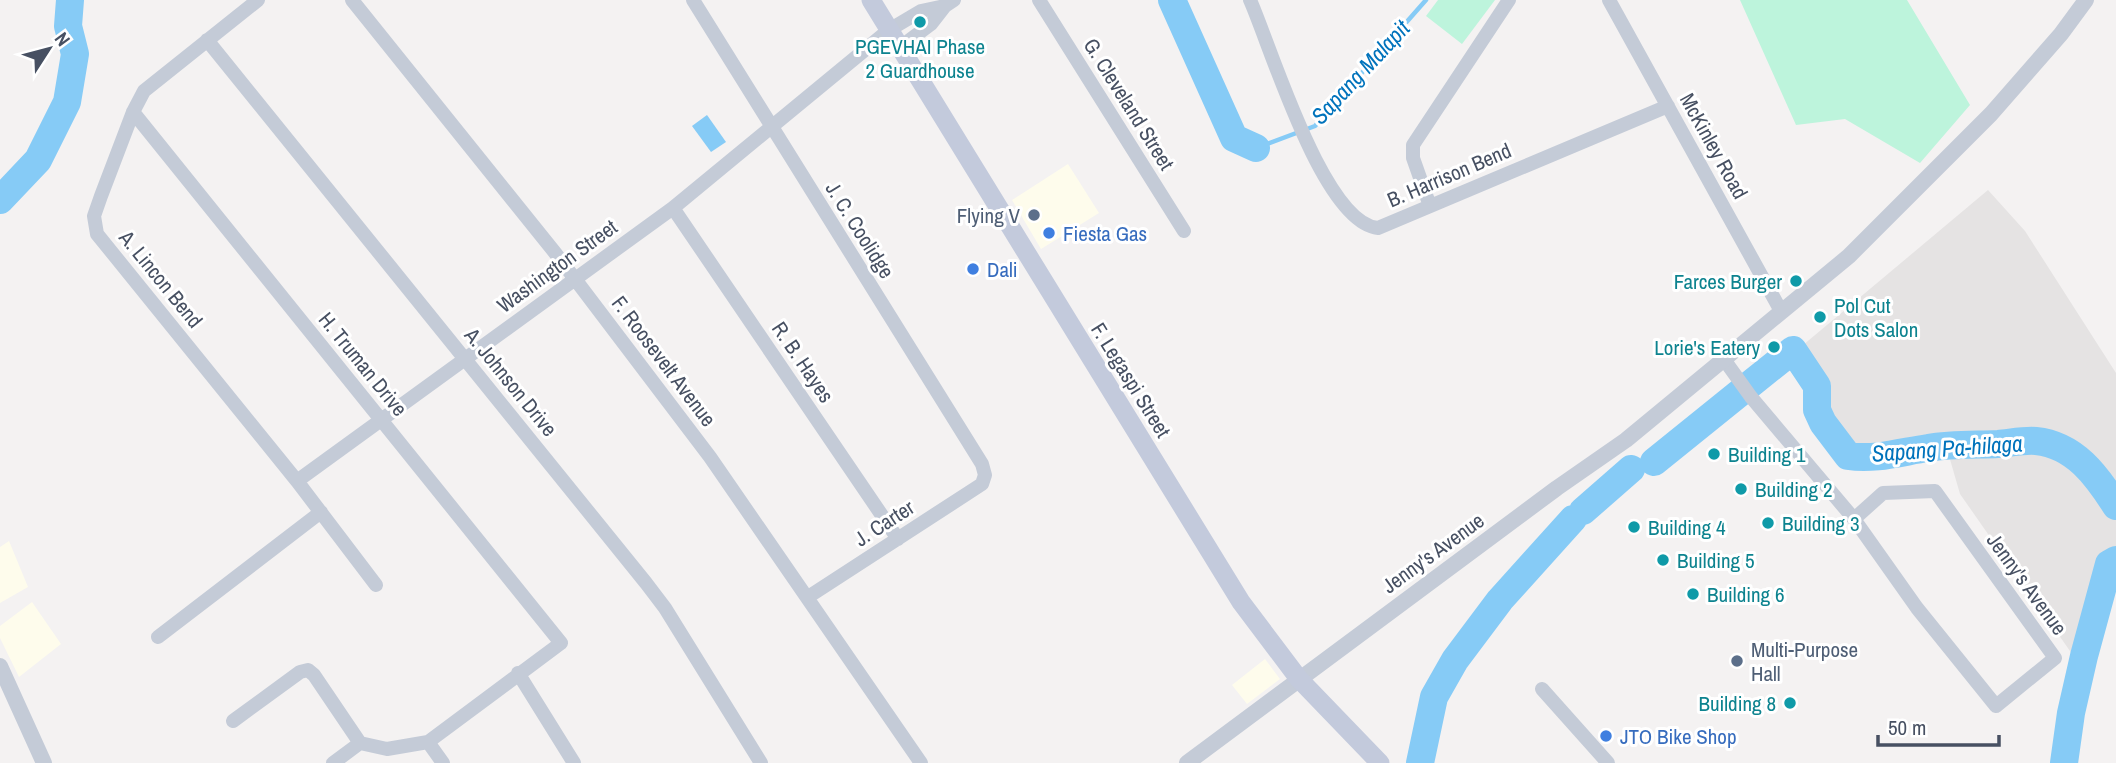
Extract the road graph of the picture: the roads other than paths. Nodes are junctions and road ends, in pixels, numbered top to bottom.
1 (257, 0) edge
2 (352, 0) edge
3 (693, 0) edge
4 (871, 0) edge
5 (1039, 0) edge
6 (1509, 0) edge
7 (1609, 0) edge
8 (2086, 0) edge
9 (1255, 1) edge
10 (950, 3) edge
11 (889, 30) junction
12 (208, 40) junction
13 (899, 48) junction
14 (828, 97) dead end
15 (802, 104) junction
16 (1668, 106) junction
17 (133, 111) junction
18 (771, 128) junction
19 (1430, 206) junction
20 (673, 208) junction
21 (1184, 231) dead end
22 (575, 278) junction
23 (1781, 311) junction
24 (1723, 358) junction
25 (466, 360) junction
26 (381, 420) junction
27 (298, 481) junction
28 (982, 484) joint
29 (321, 512) junction
30 (1854, 519) junction
31 (898, 539) junction
32 (376, 585) dead end
33 (808, 597) junction
34 (158, 636) dead end
35 (0, 666) edge
36 (517, 673) junction
37 (1299, 678) junction
38 (1542, 689) dead end
39 (233, 721) dead end
40 (428, 742) junction
41 (360, 743) junction
42 (44, 763) edge
43 (333, 763) edge
44 (443, 763) edge
45 (574, 763) edge
46 (761, 763) edge
47 (921, 763) edge
48 (1187, 763) edge
49 (1380, 763) edge
50 (1608, 763) edge

1 - 12 street, A. Lincon Bend
2 - 22 street, F. Roosevelt Avenue
3 - 18 street, J. C. Coolidge
4 - 11 main road, F. Legaspi Street
5 - 21 street, G. Cleveland Street
6 - 19 street
7 - 16 street, McKinley Road
8 - 23 street, Jenny's Avenue
9 - 19 street, B. Harrison Bend
10 - 11 street, Washington Street
10 - 13 street, Washington Street
11 - 13 main road, F. Legaspi Street
11 - 15 street, Washington Street
12 - 17 street, A. Lincon Bend
12 - 25 street, A. Johnson Drive
13 - 37 main road, F. Legaspi Street
14 - 15 street, Washington Street
15 - 18 street, Washington Street
16 - 19 street, B. Harrison Bend
16 - 23 street, McKinley Road
17 - 26 street, H. Truman Drive
17 - 27 street, A. Lincon Bend
18 - 20 street, Washington Street
18 - 28 street, J. C. Coolidge
20 - 22 street, Washington Street
20 - 31 street, R. B. Hayes
22 - 25 street, Washington Street
22 - 33 street, F. Roosevelt Avenue
23 - 24 street, Jenny's Avenue
24 - 30 street, Jenny's Avenue
24 - 37 street, Jenny's Avenue
25 - 26 street, Washington Street
25 - 46 street, A. Johnson Drive
26 - 27 street, Washington Street
26 - 36 street, H. Truman Drive
27 - 29 street, A. Lincon Bend
28 - 31 street, J. Carter
29 - 32 street, A. Lincon Bend
29 - 34 street
30 - 30 street, Jenny's Avenue
31 - 33 street, J. Carter
33 - 47 street, F. Roosevelt Avenue
35 - 42 street
36 - 40 street
36 - 45 street
37 - 48 street, Jenny's Avenue
37 - 49 main road, F. Legaspi Street
38 - 50 street
39 - 41 street
40 - 41 street
40 - 44 street
41 - 43 street

